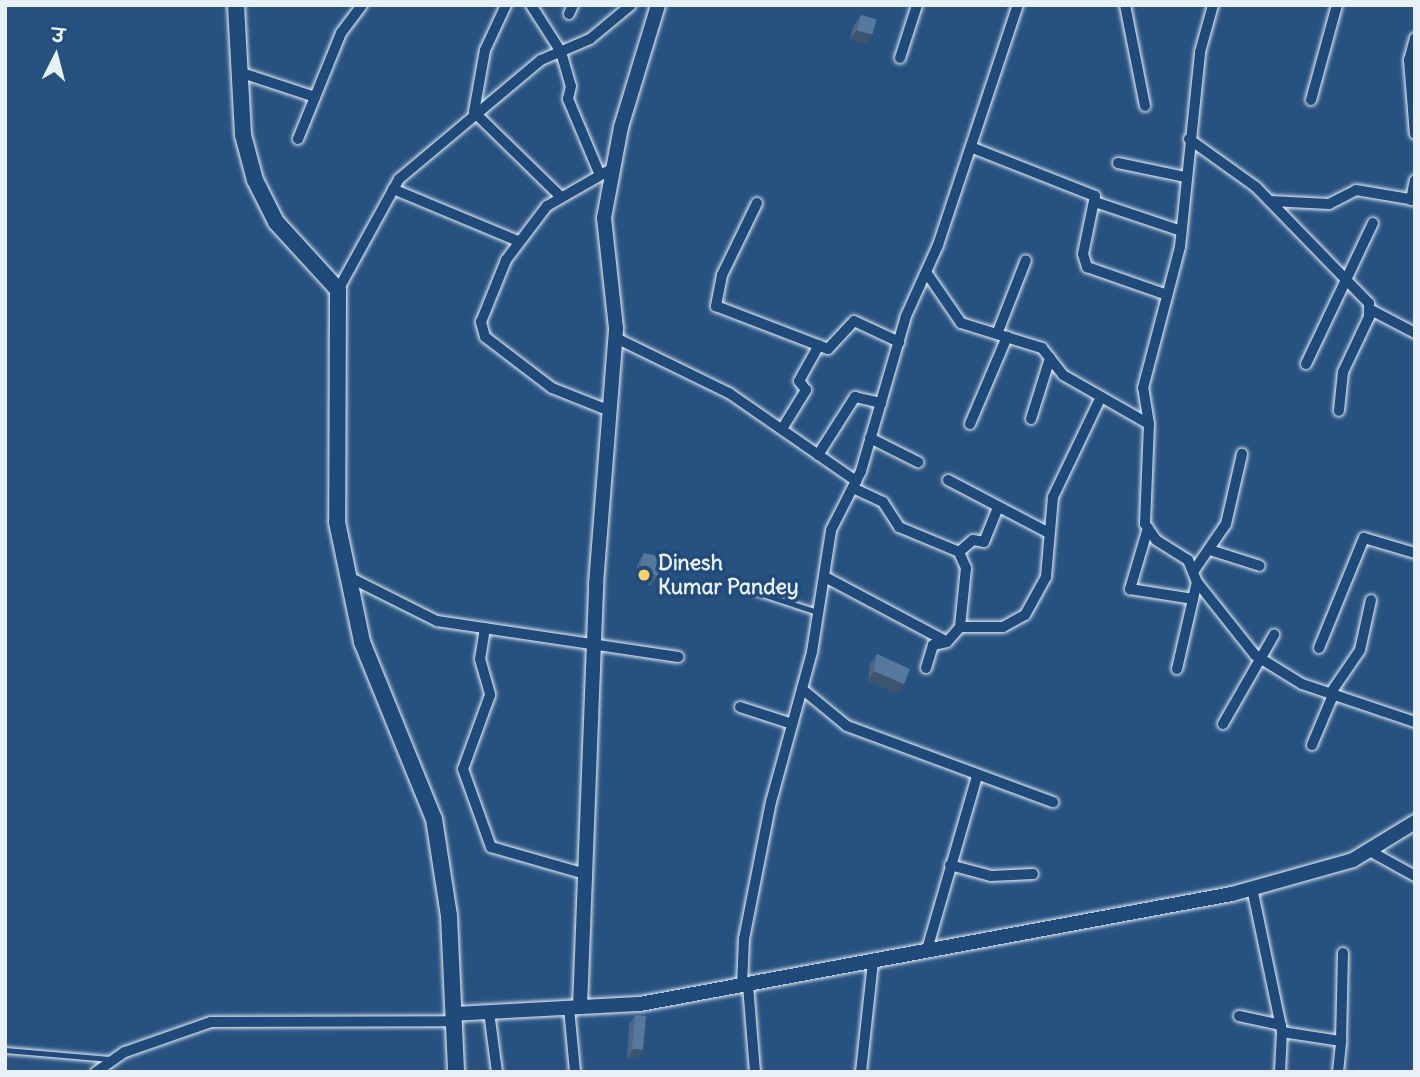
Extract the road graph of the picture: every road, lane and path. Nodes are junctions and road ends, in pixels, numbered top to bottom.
1 (236, 5) edge
2 (362, 5) edge
3 (506, 5) edge
4 (531, 5) edge
5 (631, 5) edge
6 (658, 5) edge
7 (917, 5) edge
8 (1018, 5) edge
9 (1125, 5) edge
10 (1213, 5) edge
11 (1337, 5) edge
12 (1415, 38) edge
13 (561, 52) junction
14 (900, 58) dead end
15 (239, 72) junction
16 (315, 97) junction
17 (1311, 100) dead end
18 (1145, 106) dead end
19 (474, 112) junction
20 (1415, 134) edge
21 (298, 139) dead end
22 (1189, 139) junction
23 (973, 148) junction
24 (1118, 163) dead end
25 (607, 172) junction
26 (1185, 177) junction
27 (1415, 180) edge
28 (393, 190) junction
29 (560, 196) junction
30 (1413, 200) edge
31 (1270, 201) junction
32 (757, 203) dead end
33 (1098, 203) junction
34 (1373, 223) dead end
35 (1181, 231) junction
36 (518, 241) junction
37 (1026, 260) dead end
38 (926, 272) junction
39 (1349, 278) junction
40 (338, 290) junction
41 (1167, 295) junction
42 (1371, 310) junction
43 (1414, 331) edge
44 (1002, 336) junction
45 (616, 338) junction
46 (899, 342) junction
47 (819, 345) junction
48 (1050, 358) junction
49 (1306, 364) dead end
50 (1101, 397) junction
51 (881, 403) junction
52 (610, 411) junction
53 (1339, 411) dead end
54 (1031, 419) dead end
55 (1149, 424) junction
56 (970, 425) dead end
57 (782, 429) junction
58 (870, 438) junction
59 (1242, 454) dead end
60 (818, 455) junction
61 (918, 462) dead end
62 (948, 480) dead end
63 (854, 484) junction
64 (999, 508) junction
65 (1148, 528) junction
66 (1049, 533) junction
67 (1210, 550) junction
68 (959, 552) junction
69 (1415, 553) edge
70 (1260, 566) dead end
71 (345, 575) junction
72 (825, 577) junction
73 (1195, 577) junction
74 (750, 590) dead end
75 (1194, 599) junction
76 (1371, 600) dead end
77 (819, 612) junction
78 (960, 627) junction
79 (485, 628) junction
80 (1274, 635) dead end
81 (947, 642) junction
82 (594, 645) junction
83 (1319, 648) dead end
84 (678, 656) dead end
85 (1262, 659) junction
86 (926, 668) dead end
87 (1177, 669) dead end
88 (802, 689) junction
89 (1332, 694) junction
90 (740, 707) dead end
91 (1415, 722) edge
92 (792, 724) junction
93 (1223, 724) dead end
94 (1312, 745) dead end
95 (977, 776) junction
96 (1053, 802) dead end
97 (1415, 822) edge
98 (1368, 850) junction
99 (950, 865) junction
100 (585, 874) junction
101 (1033, 874) dead end
102 (1415, 876) edge
103 (1252, 888) junction
104 (926, 953) junction
105 (1343, 953) dead end
106 (873, 962) junction
107 (745, 985) junction
108 (574, 1008) junction
109 (489, 1012) junction
110 (1239, 1016) dead end
111 (453, 1017) junction
112 (1282, 1028) junction
113 (1341, 1041) junction
114 (5, 1050) edge
115 (112, 1059) junction
116 (96, 1072) edge
117 (456, 1072) edge
118 (497, 1072) edge
119 (575, 1072) edge
120 (755, 1072) edge
121 (861, 1072) edge
122 (1280, 1072) edge
123 (1338, 1072) edge

1 - 15 main road
2 - 16 street
3 - 19 street
4 - 13 street
5 - 13 street
6 - 25 street
7 - 14 street
8 - 23 street
9 - 18 street
10 - 22 street
11 - 17 street
12 - 20 street
13 - 19 street
13 - 25 street
15 - 16 street
15 - 40 main road
16 - 21 street
19 - 28 street
19 - 29 street
22 - 26 street
22 - 31 street
23 - 33 street
23 - 38 street
24 - 26 street
25 - 29 street
25 - 45 street
26 - 35 street
27 - 30 street
28 - 36 street
28 - 40 street
29 - 36 street
30 - 31 street
31 - 39 street
32 - 47 street
33 - 35 street
33 - 41 street
34 - 39 street
35 - 41 street
36 - 52 street
37 - 44 street
38 - 44 street
38 - 46 street
39 - 42 street
39 - 49 street
40 - 71 main road
41 - 55 street
42 - 43 street
42 - 53 street
44 - 48 street
44 - 56 street
45 - 52 street
45 - 57 street
46 - 47 street
46 - 51 street
47 - 57 street
48 - 50 street
48 - 54 street
50 - 55 street
50 - 66 street
51 - 58 street
51 - 60 street
52 - 82 street
55 - 65 street
57 - 60 street
58 - 61 street
58 - 63 street
59 - 67 street
60 - 63 street
62 - 64 street
63 - 68 street
63 - 72 street
64 - 66 street
64 - 68 street
65 - 73 street
65 - 75 street
66 - 78 street
67 - 70 street
67 - 73 street
68 - 78 street
69 - 83 street
71 - 79 street
71 - 111 main road
72 - 77 street
72 - 81 street
73 - 75 street
73 - 85 street
74 - 77 lane
75 - 87 street
76 - 89 street
77 - 88 street
78 - 81 street
79 - 82 street
79 - 100 street
80 - 85 street
81 - 86 street
82 - 84 street
82 - 100 street
85 - 89 street
85 - 93 street
88 - 92 street
88 - 95 street
89 - 91 street
89 - 94 street
90 - 92 street
92 - 107 street
95 - 96 street
95 - 99 street
97 - 98 street
98 - 102 street
98 - 103 street
99 - 101 street
99 - 104 street
100 - 108 street
103 - 104 street
103 - 112 street
104 - 106 street
105 - 113 street
106 - 107 street
106 - 121 street
107 - 108 street
107 - 120 street
108 - 109 street
108 - 119 street
109 - 111 street
109 - 118 street
110 - 112 street
111 - 115 street
111 - 117 main road
112 - 113 street
112 - 122 street
113 - 123 street
114 - 115 lane
115 - 116 street

